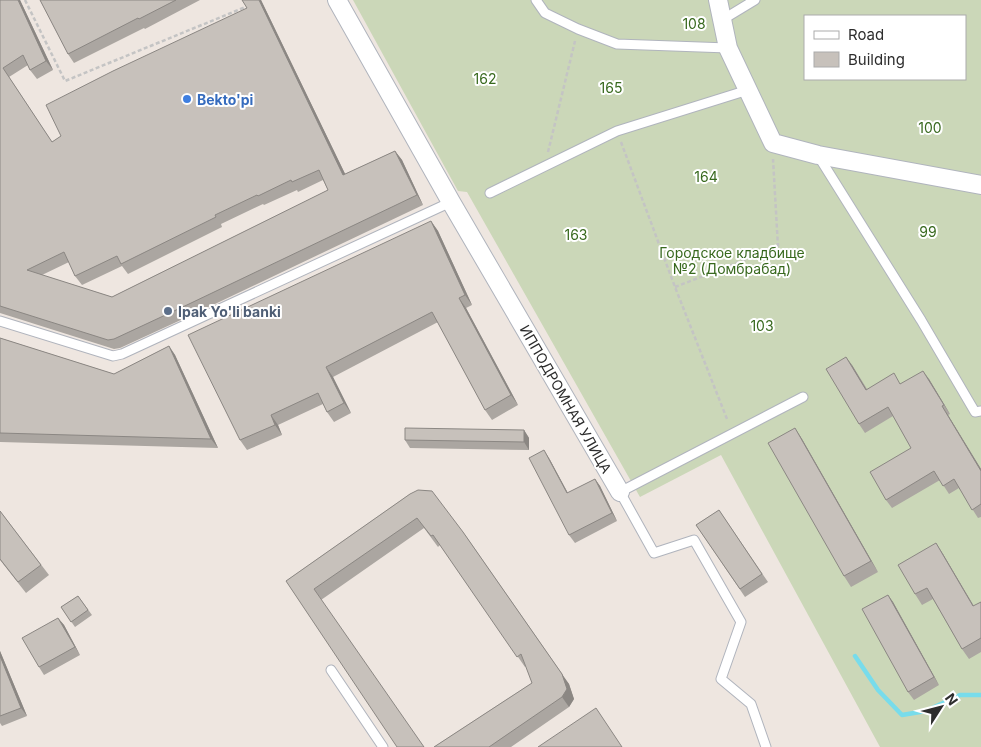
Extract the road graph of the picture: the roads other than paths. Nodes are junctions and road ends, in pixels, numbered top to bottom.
1 (337, 0) edge
2 (536, 0) edge
3 (718, 0) edge
4 (755, 0) edge
5 (722, 20) junction
6 (728, 48) junction
7 (748, 90) junction
8 (818, 155) junction
9 (981, 185) edge
10 (490, 193) dead end
11 (451, 202) junction
12 (0, 321) edge
13 (802, 397) dead end
14 (981, 411) edge
15 (620, 492) junction
16 (331, 670) dead end
17 (383, 747) edge
18 (766, 747) edge

1 - 11 street, ИППОДРОМНАЯ УЛИЦА
2 - 6 lane
3 - 5 street
4 - 5 lane
5 - 6 street
6 - 7 street
7 - 8 street
7 - 10 lane
8 - 9 street
8 - 14 lane
11 - 12 lane
11 - 15 street, ИППОДРОМНАЯ УЛИЦА
13 - 15 lane
15 - 18 lane, ИППОДРОМНАЯ УЛИЦА
16 - 17 lane

